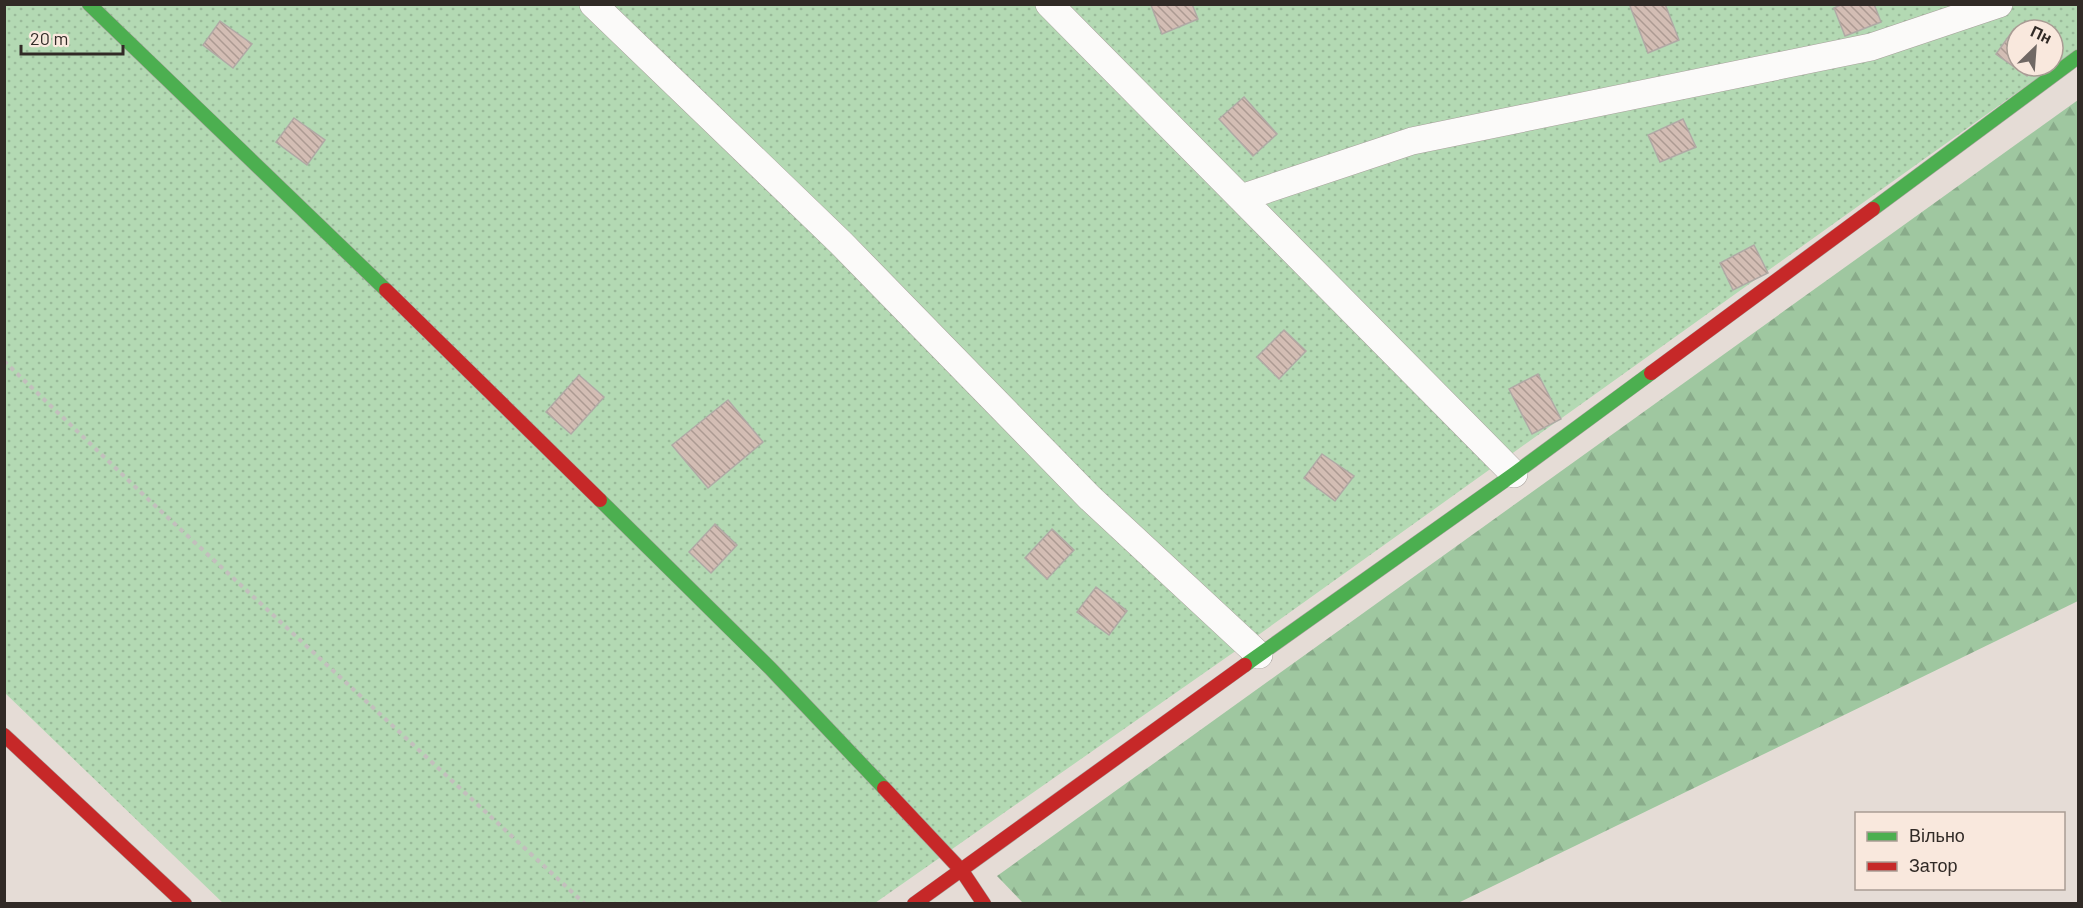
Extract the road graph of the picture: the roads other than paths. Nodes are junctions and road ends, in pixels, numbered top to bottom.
1 (89, 4) edge
2 (593, 4) edge
3 (1049, 4) edge
4 (1999, 4) edge
5 (2079, 57) edge
6 (1241, 198) junction
7 (1514, 474) junction
8 (1258, 655) junction
9 (4, 735) edge
10 (962, 871) junction
11 (185, 903) edge
12 (914, 903) edge
13 (984, 903) edge

1 - 10 street
2 - 8 street
3 - 6 street
4 - 6 street
5 - 7 street
6 - 7 street
7 - 8 street
8 - 10 street
9 - 11 street
10 - 12 street
10 - 13 street

